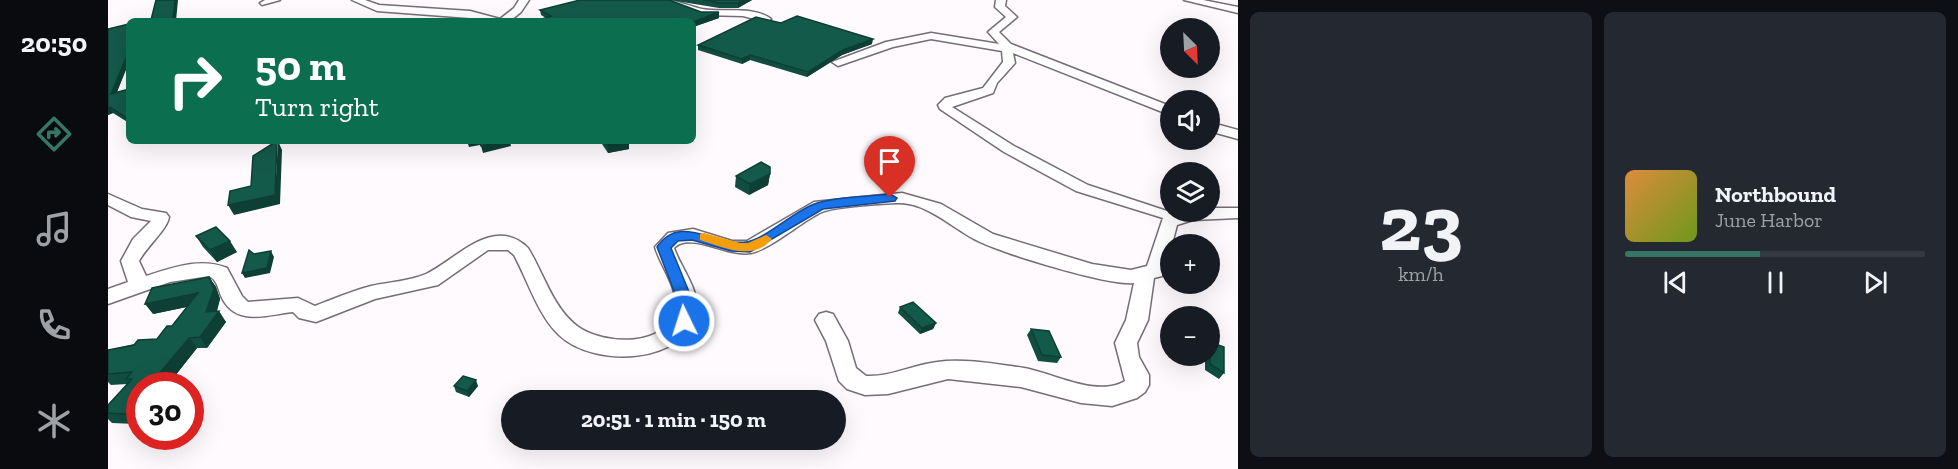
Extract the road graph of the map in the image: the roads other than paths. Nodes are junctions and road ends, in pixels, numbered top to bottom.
1 (357, 0) edge
2 (524, 0) edge
3 (666, 0) edge
4 (1001, 0) edge
5 (1189, 0) edge
6 (1238, 10) edge
7 (485, 18) edge
8 (508, 18) edge
9 (766, 20) edge
10 (1007, 47) junction
11 (838, 62) dead end
12 (1160, 107) edge
13 (1220, 129) edge
14 (1238, 135) edge
15 (108, 199) edge
16 (1160, 212) edge
17 (1238, 213) edge
18 (1220, 214) edge
19 (1169, 222) edge
20 (1145, 276) junction
21 (142, 284) junction
22 (108, 297) edge
23 (826, 320) dead end

1 - 7 street
2 - 8 street
3 - 9 street
4 - 10 street
5 - 6 street
10 - 11 street
10 - 12 street
10 - 16 street
13 - 14 street
15 - 21 street
17 - 18 street
19 - 20 street
20 - 21 street
20 - 23 street
21 - 22 street

